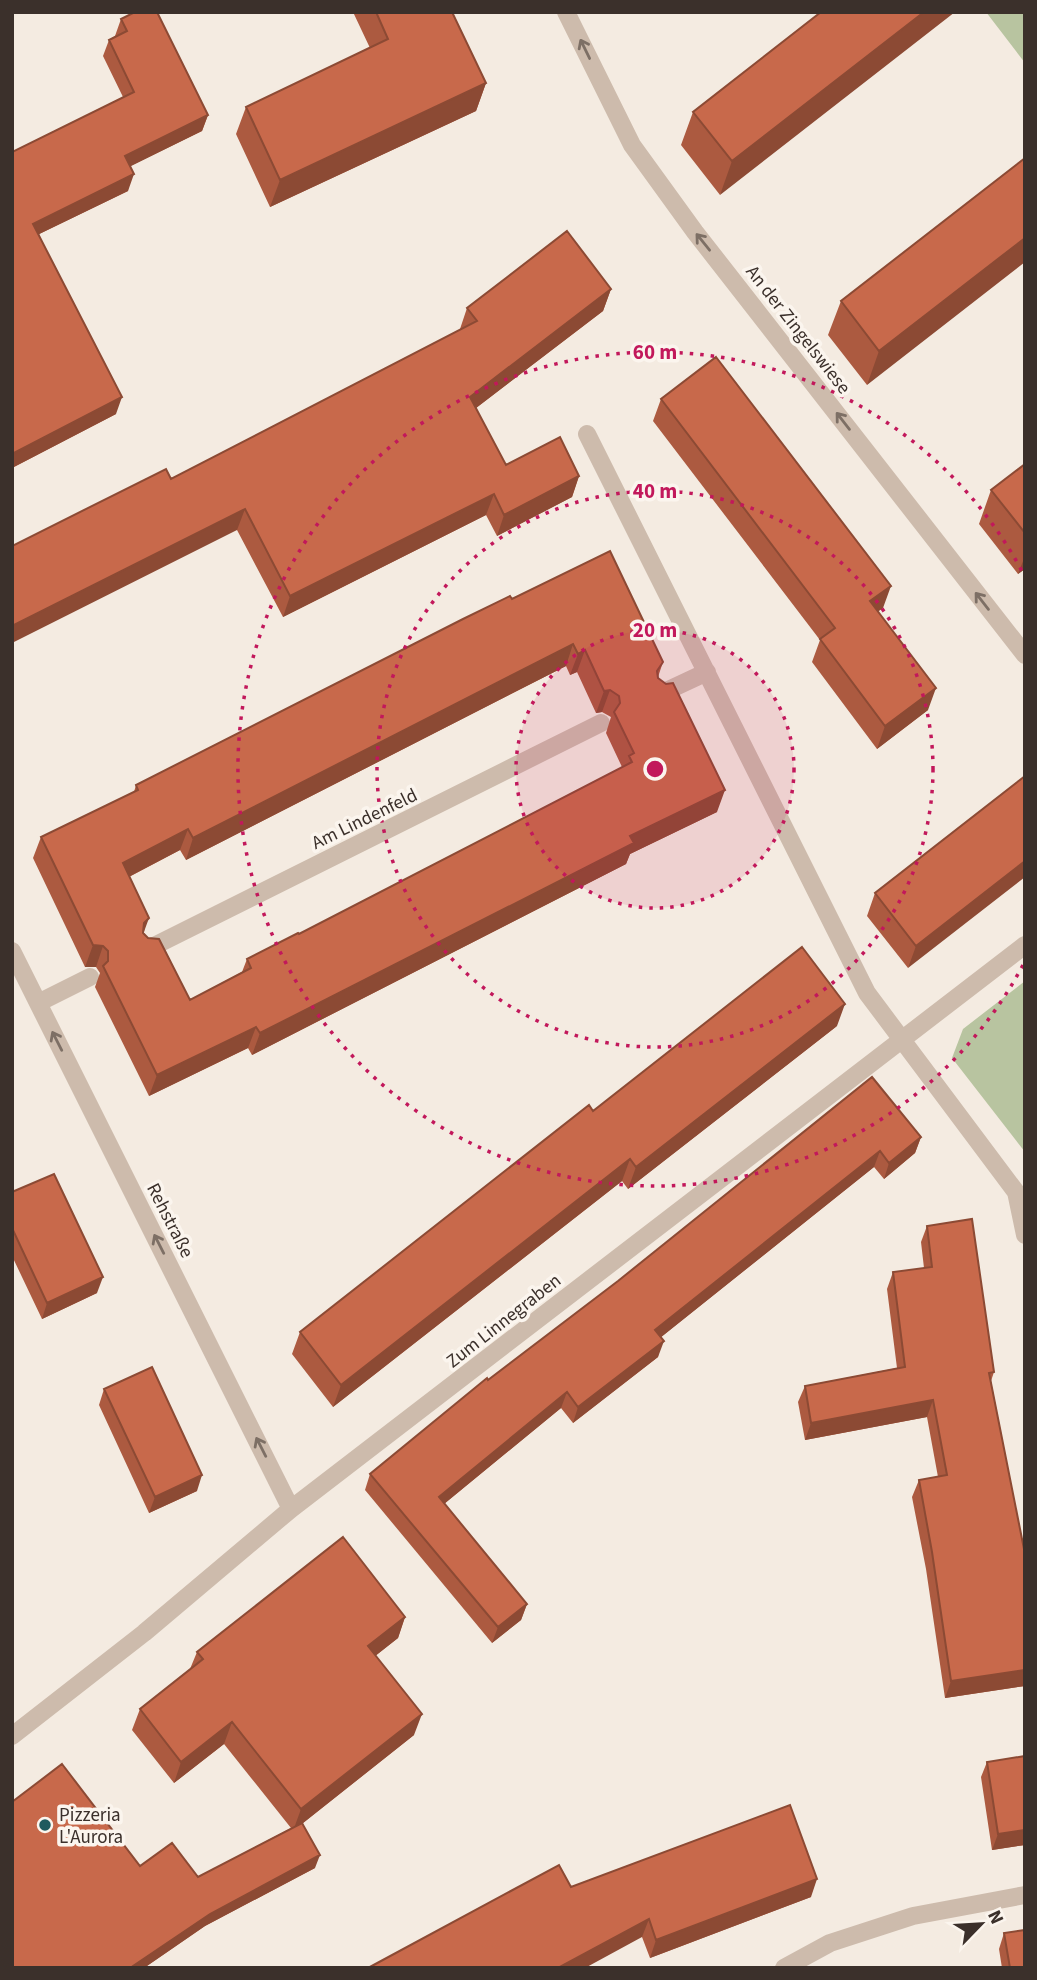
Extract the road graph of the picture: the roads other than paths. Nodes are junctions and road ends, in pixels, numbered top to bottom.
1 (566, 12) edge
2 (587, 434) dead end
3 (1025, 655) edge
4 (707, 672) junction
5 (660, 694) edge
6 (601, 723) dead end
7 (1025, 944) edge
8 (146, 950) edge
9 (12, 951) edge
10 (90, 977) dead end
11 (38, 1003) junction
12 (901, 1039) junction
13 (1025, 1235) edge
14 (291, 1508) junction
15 (12, 1736) edge
16 (1025, 1895) edge
17 (784, 1968) edge

3 -> 1 street, An der Zingelswiese
2 - 4 street
4 - 5 street
4 - 12 street
6 - 8 street, Am Lindenfeld
7 - 12 street, Zum Linnegraben
9 - 11 street, Rehstraße
10 - 11 street
14 -> 11 street, Rehstraße
12 - 13 street
12 - 14 street, Zum Linnegraben
14 - 15 street, Zum Linnegraben
16 - 17 street

